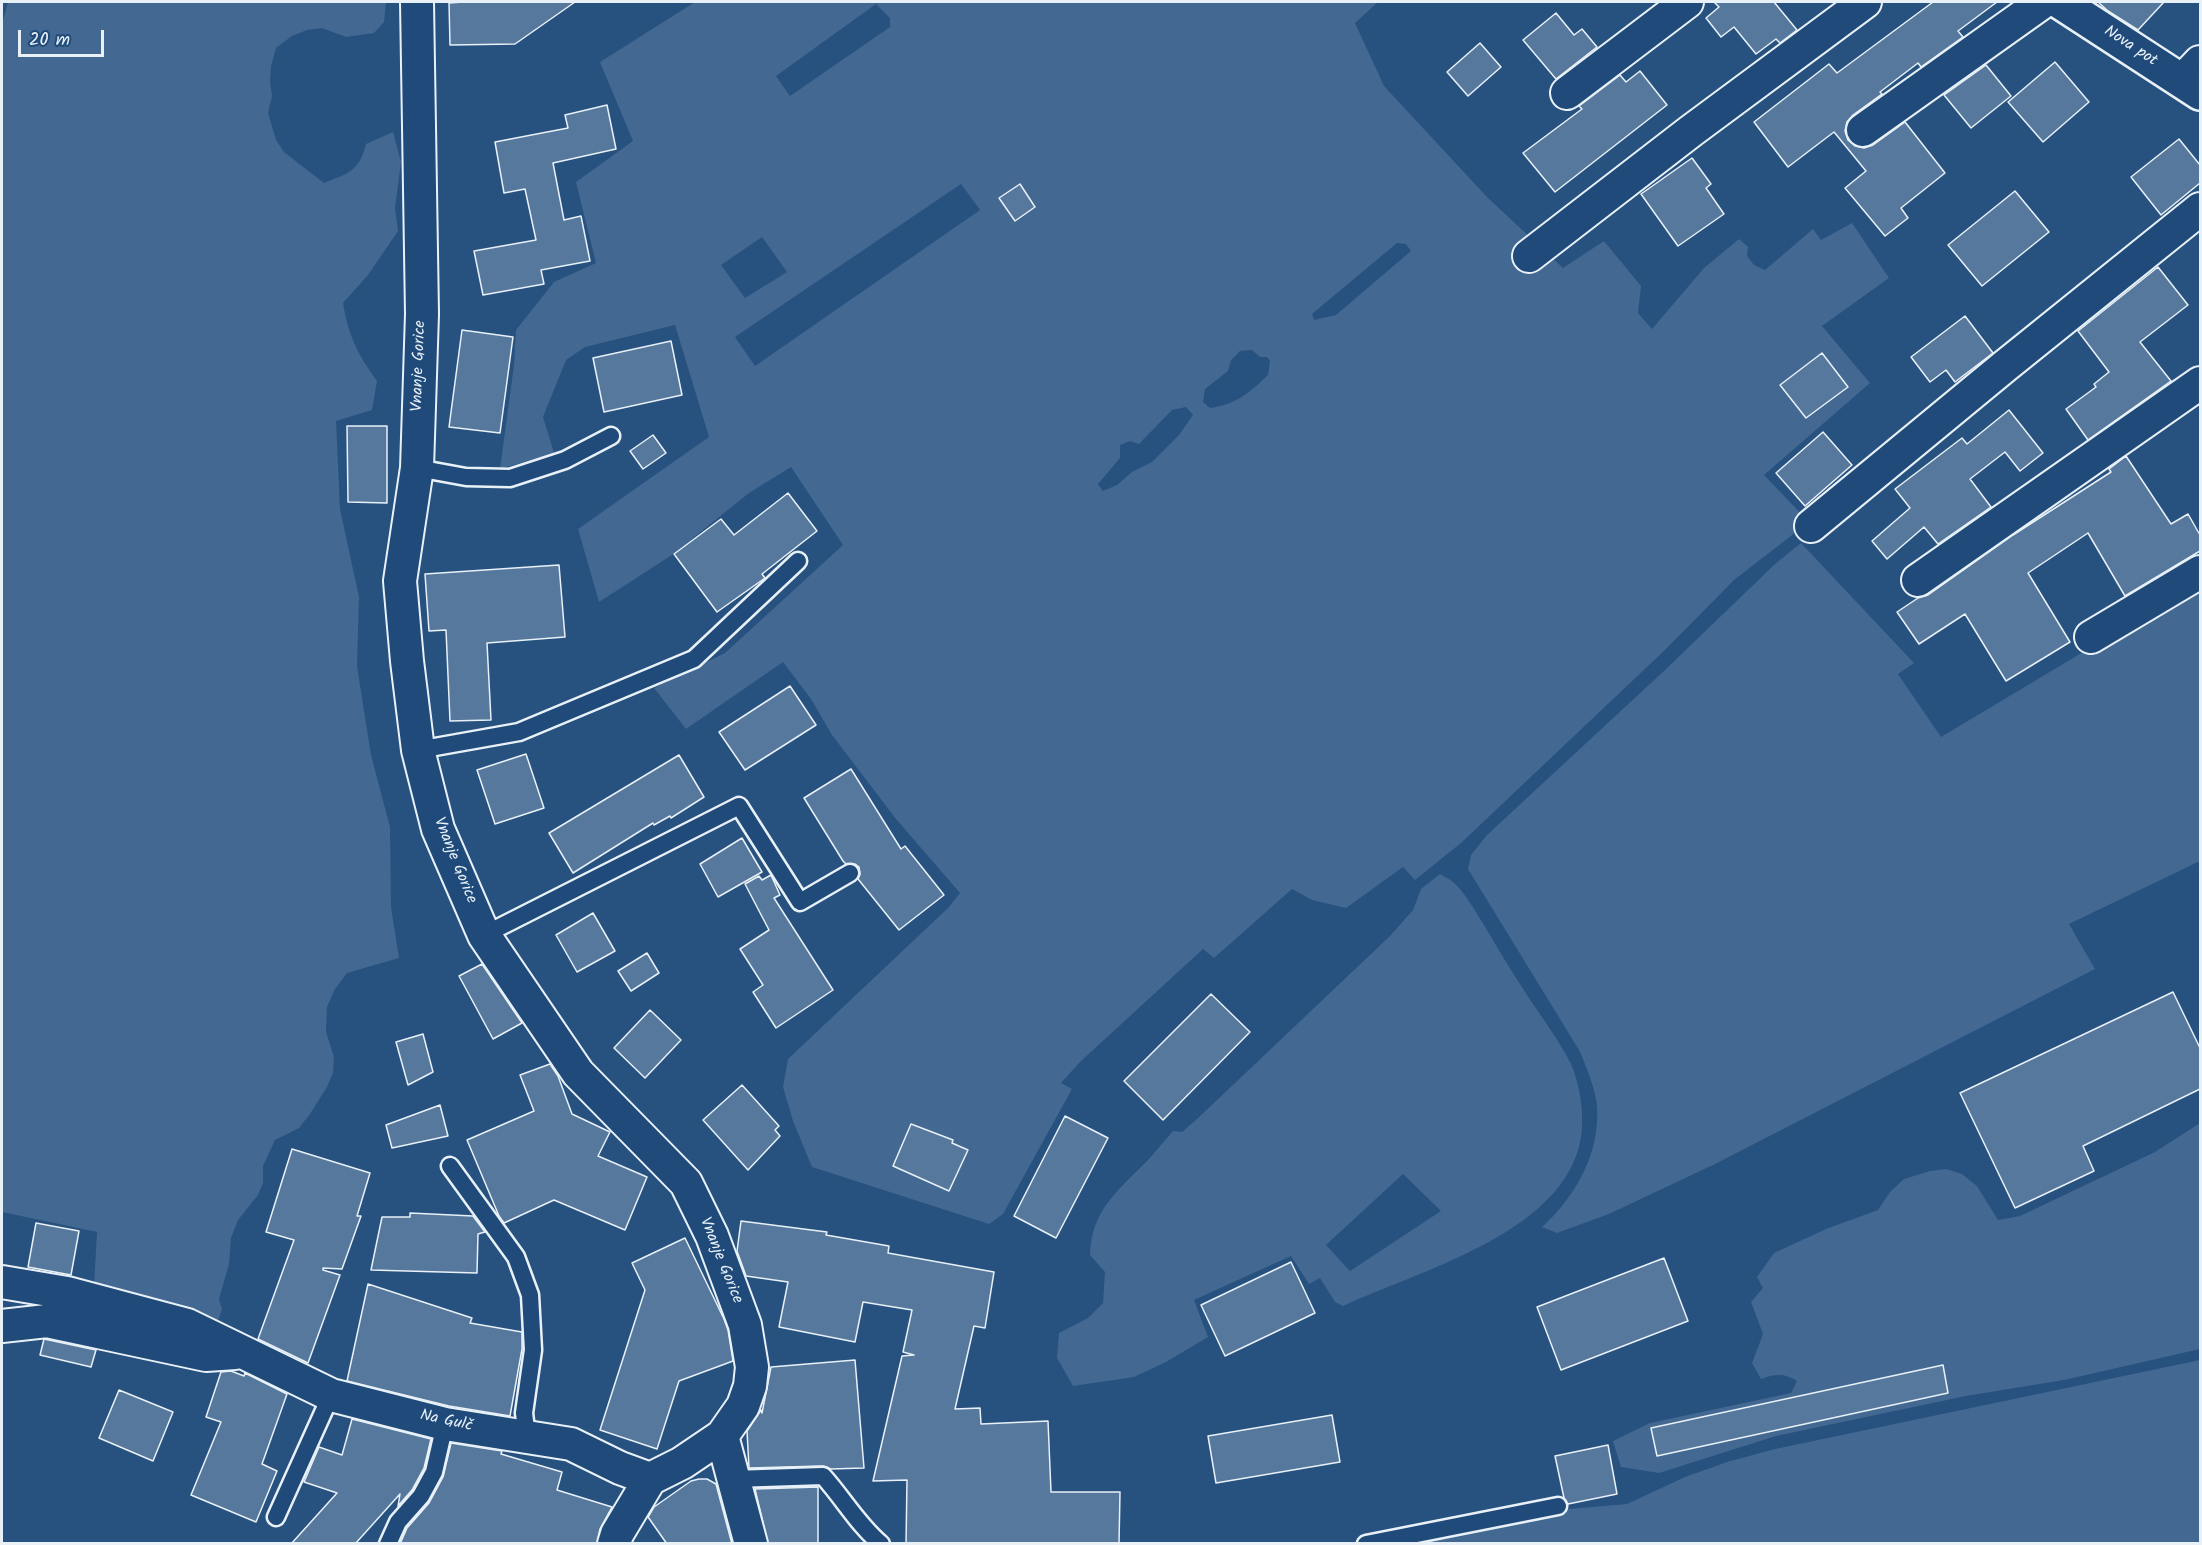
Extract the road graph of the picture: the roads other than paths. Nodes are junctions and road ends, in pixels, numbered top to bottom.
1 (417, 2) edge
2 (1687, 2) edge
3 (1865, 2) edge
4 (2043, 2) edge
5 (2080, 6) edge
6 (2194, 79) edge
7 (1567, 93) dead end
8 (1863, 130) dead end
9 (2200, 209) edge
10 (1528, 256) dead end
11 (2200, 383) edge
12 (611, 436) dead end
13 (417, 468) junction
14 (1811, 526) dead end
15 (798, 561) dead end
16 (2200, 572) edge
17 (1918, 580) dead end
18 (2091, 638) dead end
19 (418, 750) junction
20 (850, 873) dead end
21 (484, 934) junction
22 (450, 1166) dead end
23 (2, 1282) edge
24 (2, 1326) edge
25 (244, 1352) junction
26 (331, 1395) junction
27 (446, 1424) junction
28 (722, 1436) junction
29 (527, 1437) junction
30 (651, 1479) junction
31 (734, 1479) junction
32 (1558, 1506) dead end
33 (276, 1516) dead end
34 (388, 1544) edge
35 (614, 1544) edge
36 (751, 1544) edge
37 (881, 1544) edge
38 (1366, 1544) edge

1 - 13 street, Vnanje Gorice
2 - 7 street
3 - 10 street
4 - 8 street
5 - 6 street, Nova pot
9 - 14 street
11 - 17 street
12 - 13 lane
13 - 19 street, Vnanje Gorice
15 - 19 lane
16 - 18 street
19 - 21 street, Vnanje Gorice
20 - 21 lane
21 - 28 street, Vnanje Gorice
22 - 29 lane
23 - 25 street, Na Gulč
24 - 25 street
25 - 26 street, Na Gulč
26 - 27 street, Na Gulč
26 - 33 lane
27 - 29 street, Na Gulč
27 - 34 lane
28 - 30 street, Vnanje Gorice
28 - 31 street
29 - 30 street, Na Gulč
30 - 35 street
31 - 36 street
31 - 37 lane
32 - 38 lane

